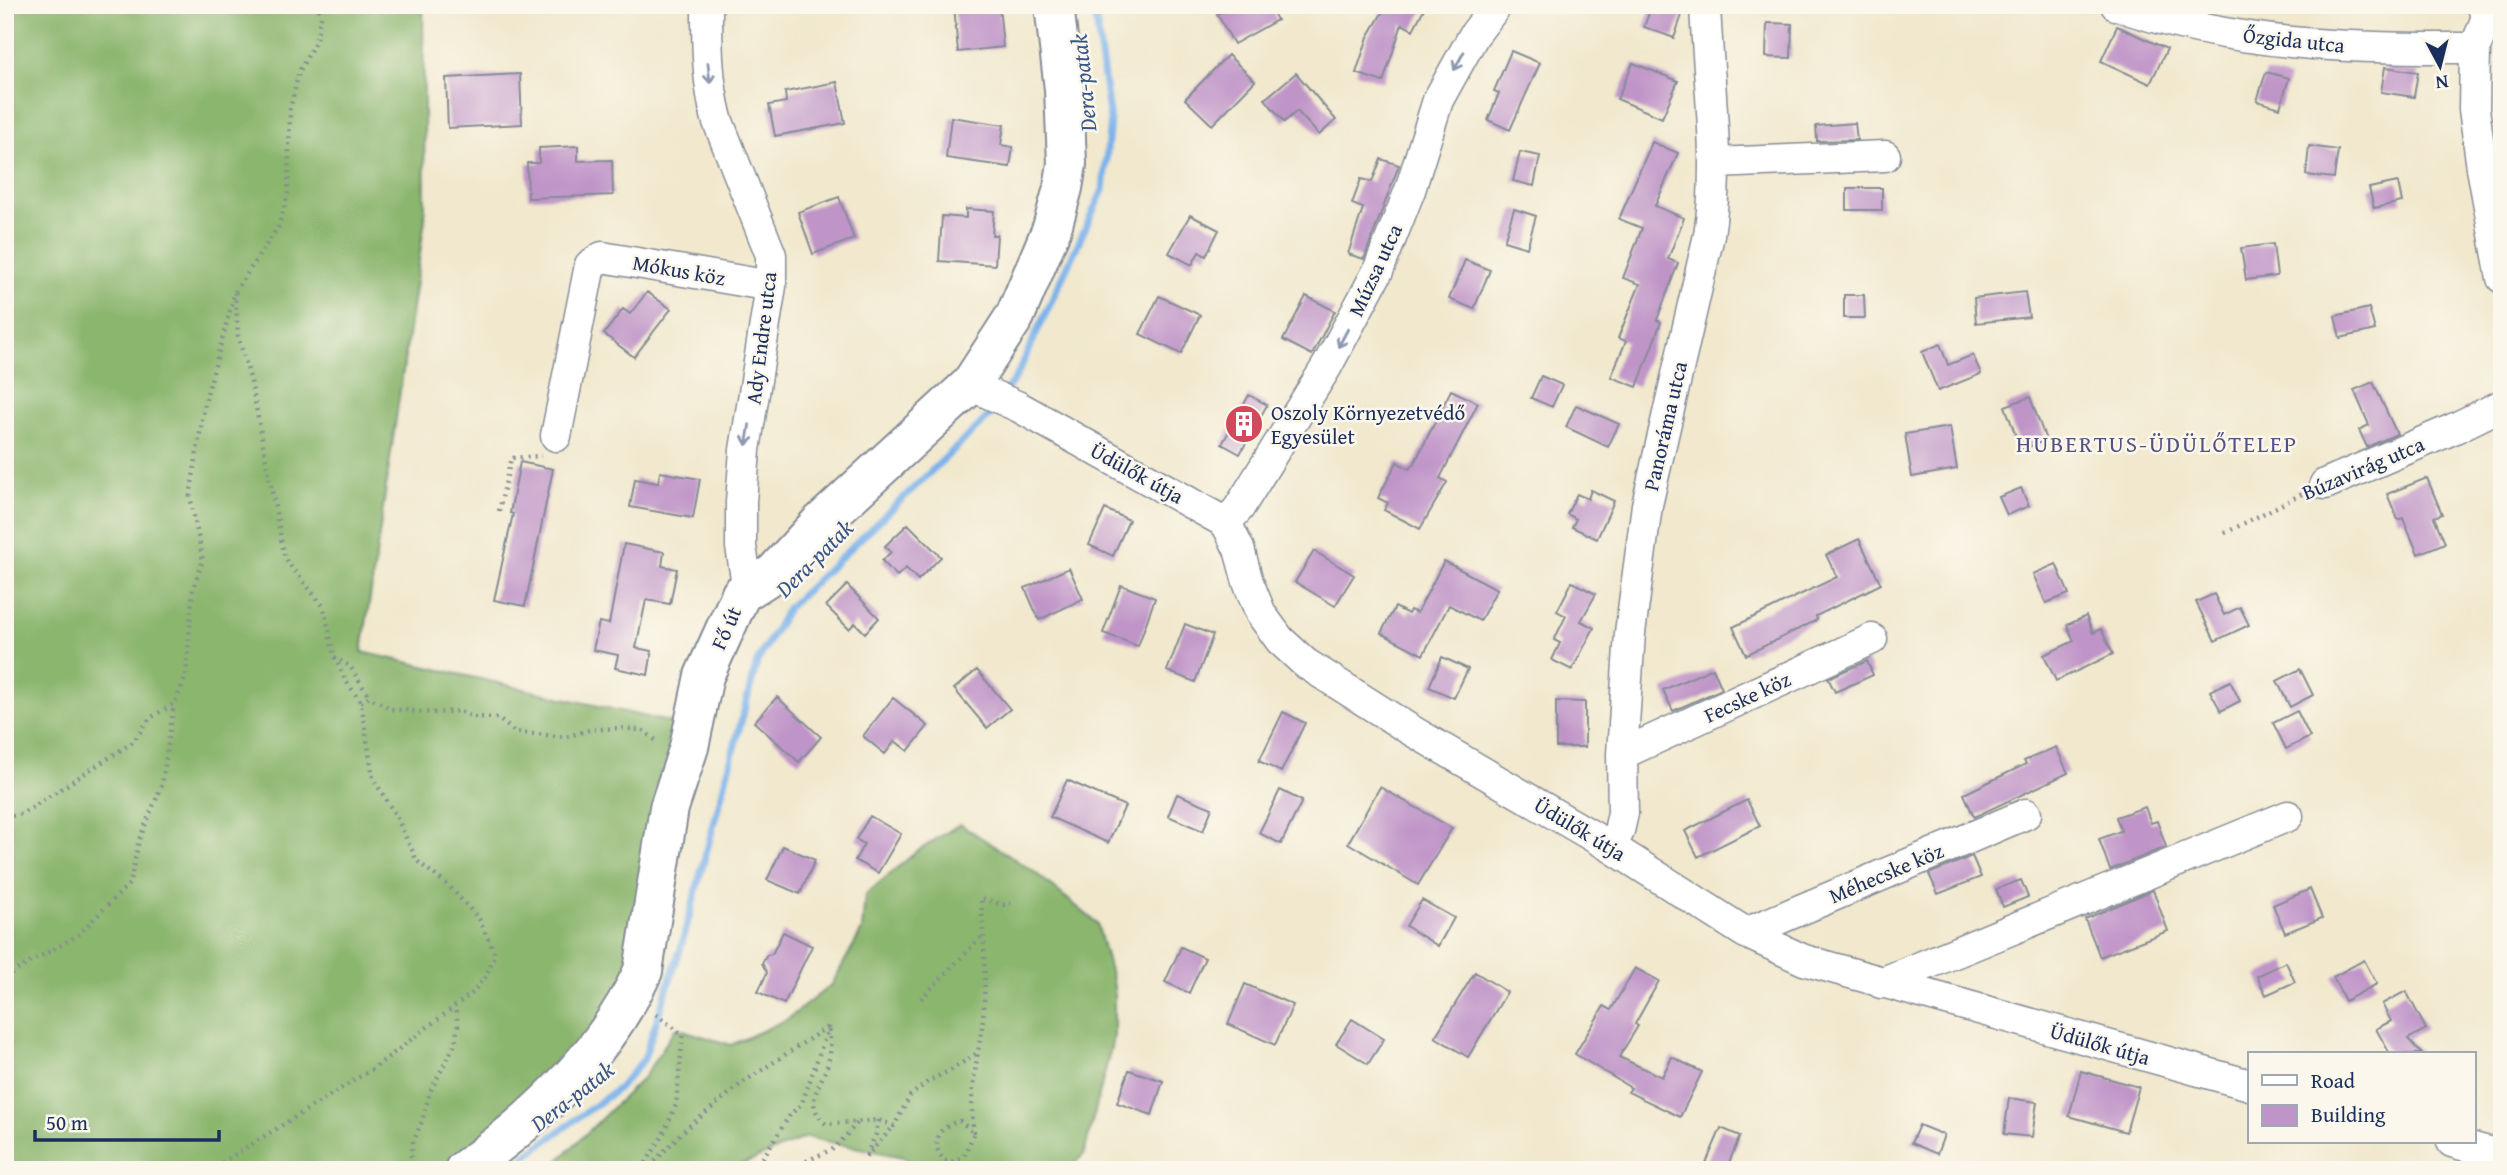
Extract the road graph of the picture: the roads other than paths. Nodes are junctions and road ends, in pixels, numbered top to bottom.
1 (707, 5) edge
2 (1054, 5) edge
3 (1497, 5) edge
4 (1705, 5) edge
5 (2116, 5) edge
6 (2490, 11) edge
7 (2475, 48) junction
8 (1885, 156) dead end
9 (1715, 163) junction
10 (2502, 278) edge
11 (771, 286) junction
12 (978, 389) junction
13 (2502, 405) edge
14 (556, 436) road end
15 (2325, 484) road end
16 (1226, 523) junction
17 (741, 594) junction
18 (1871, 639) dead end
19 (1622, 754) junction
20 (2026, 814) dead end
21 (2288, 816) dead end
22 (1611, 847) junction
23 (1746, 933) junction
24 (1881, 983) junction
25 (2248, 1085) edge
26 (2459, 1144) edge
27 (2502, 1156) edge
28 (464, 1170) edge

1 -> 11 street, Ady Endre utca
2 - 12 main road, Fő út
3 -> 16 street, Múzsa utca
4 - 9 street, Panoráma utca
5 - 7 street, Őzgida utca
6 - 7 street
7 - 10 street
8 - 9 street
9 - 19 street, Panoráma utca
11 - 14 street, Mókus köz
11 -> 17 street, Ady Endre utca
12 - 16 street, Üdülők útja
12 - 17 main road, Fő út
13 - 15 street, Búzavirág utca
16 - 22 street, Üdülők útja
17 - 28 main road, Fő út
18 - 19 street, Fecske köz
19 - 22 street, Panoráma utca
20 - 23 street, Méhecske köz
21 - 24 street
22 - 23 street, Üdülők útja
23 - 24 street, Üdülők útja
24 - 25 street, Üdülők útja
26 - 27 street

